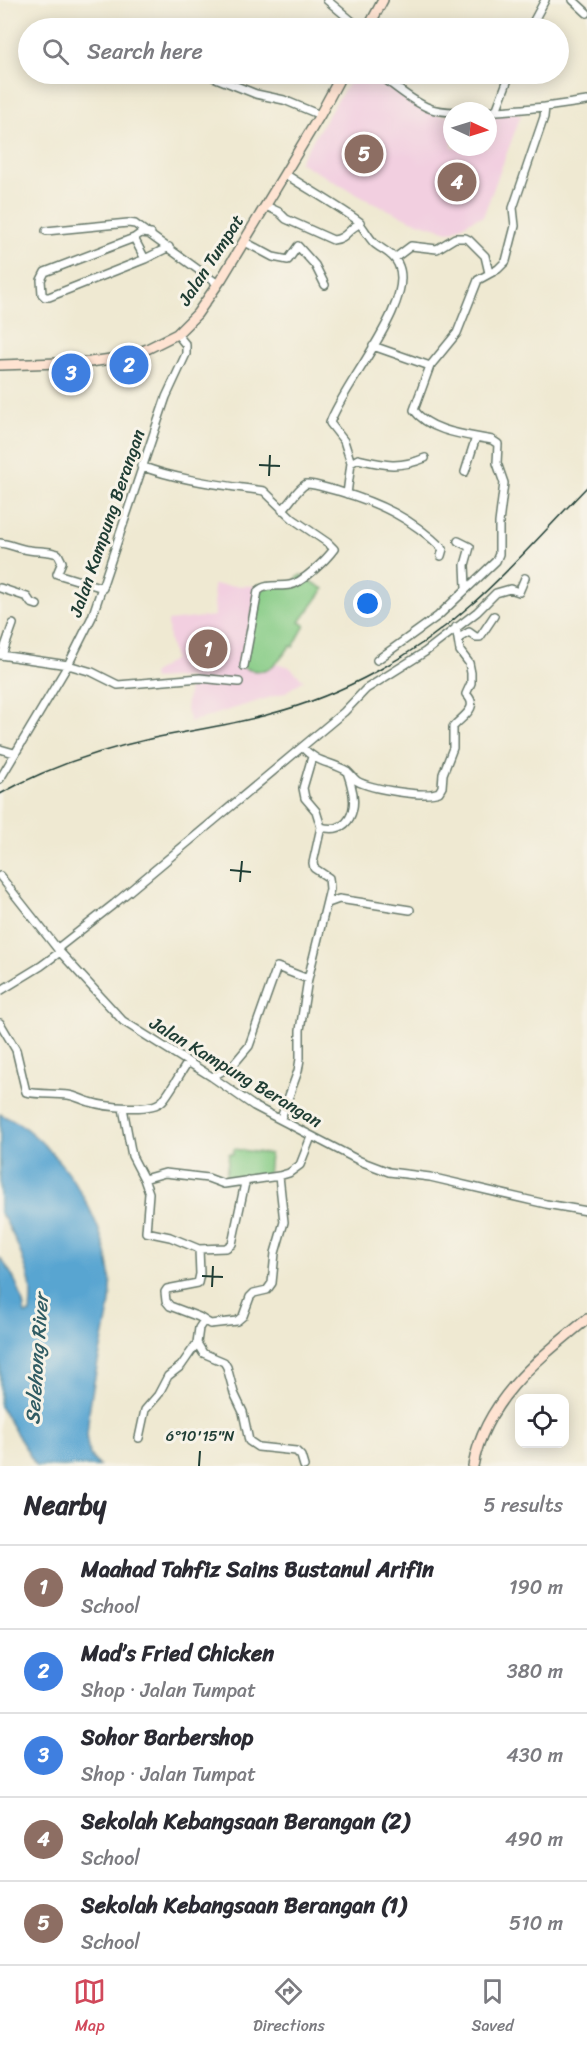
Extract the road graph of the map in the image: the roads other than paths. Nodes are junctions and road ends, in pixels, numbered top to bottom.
1 (327, 0) edge
2 (383, 0) edge
3 (545, 0) edge
4 (573, 0) edge
5 (587, 13) edge
6 (348, 18) edge
7 (373, 18) edge
8 (535, 18) edge
9 (231, 84) edge
10 (336, 84) edge
11 (392, 84) edge
12 (506, 84) edge
13 (587, 101) edge
14 (545, 106) junction
15 (497, 108) edge
16 (443, 110) edge
17 (497, 111) edge
18 (320, 115) junction
19 (285, 174) junction
20 (266, 207) junction
21 (360, 222) dead end
22 (46, 231) dead end
23 (151, 234) junction
24 (134, 238) junction
25 (244, 242) junction
26 (169, 247) junction
27 (395, 258) junction
28 (145, 259) junction
29 (489, 273) junction
30 (218, 284) junction
31 (326, 285) dead end
32 (177, 334) junction
33 (374, 346) junction
34 (430, 366) junction
35 (0, 367) edge
36 (476, 437) junction
37 (424, 458) dead end
38 (351, 463) junction
39 (141, 466) junction
40 (465, 472) dead end
41 (346, 494) junction
42 (282, 510) junction
43 (458, 541) dead end
44 (0, 543) edge
45 (441, 556) dead end
46 (525, 578) dead end
47 (466, 587) junction
48 (0, 588) edge
49 (103, 588) junction
50 (37, 605) dead end
51 (495, 616) dead end
52 (13, 624) dead end
53 (456, 627) junction
54 (459, 638) junction
55 (1, 655) edge
56 (377, 660) dead end
57 (68, 665) junction
58 (244, 666) dead end
59 (239, 682) dead end
60 (302, 747) junction
61 (0, 748) edge
62 (14, 753) junction
63 (312, 757) junction
64 (347, 771) junction
65 (0, 779) edge
66 (321, 827) junction
67 (0, 876) edge
68 (328, 903) junction
69 (410, 910) dead end
70 (59, 950) junction
71 (308, 979) junction
72 (0, 991) edge
73 (0, 1023) edge
74 (188, 1062) junction
75 (212, 1077) junction
76 (123, 1107) junction
77 (281, 1118) junction
78 (311, 1137) junction
79 (279, 1176) junction
80 (144, 1179) junction
81 (248, 1180) junction
82 (587, 1211) edge
83 (199, 1249) junction
84 (587, 1319) edge
85 (203, 1322) junction
86 (197, 1343) junction
87 (140, 1438) dead end
88 (304, 1466) edge
89 (473, 1466) edge

1 - 6 street
2 - 7 main road
3 - 8 street
4 - 5 street
9 - 18 street
10 - 18 main road, Jalan Tumpat
11 - 16 street
12 - 15 street
13 - 14 street
14 - 17 street
14 - 29 street
18 - 19 main road, Jalan Tumpat
19 - 20 main road, Jalan Tumpat
19 - 21 street
20 - 25 main road, Jalan Tumpat
20 - 27 street
22 - 23 street
23 - 24 street
23 - 26 street
24 - 28 street
24 - 28 street
25 - 30 main road, Jalan Tumpat
25 - 31 street
26 - 28 street
26 - 30 street
27 - 29 street
27 - 33 street
29 - 34 street
30 - 32 main road, Jalan Tumpat
32 - 35 main road, Jalan Tumpat
32 - 39 street, Jalan Kampung Berangan
33 - 34 street
33 - 38 street
34 - 36 street
36 - 40 street
36 - 47 street
37 - 38 street
38 - 41 street
39 - 42 street
39 - 49 street, Jalan Kampung Berangan
41 - 42 street
41 - 45 street
42 - 58 street
43 - 47 street
44 - 49 street
46 - 53 street
47 - 56 street
48 - 50 street
49 - 57 street, Jalan Kampung Berangan
51 - 54 street
52 - 55 street
53 - 54 street
53 - 60 street
54 - 64 street
55 - 57 street
57 - 59 street
57 - 62 street, Jalan Kampung Berangan
60 - 63 street
60 - 70 street
61 - 62 street
62 - 65 street, Jalan Kampung Berangan
63 - 64 street
63 - 66 street
64 - 66 street
66 - 68 street
67 - 70 street, Jalan Kampung Berangan
68 - 69 street
68 - 71 street
70 - 72 street
70 - 74 street, Jalan Kampung Berangan
71 - 75 street
71 - 77 street
73 - 76 street
74 - 75 street, Jalan Kampung Berangan
74 - 76 street
75 - 77 street, Jalan Kampung Berangan
76 - 80 street
77 - 78 street, Jalan Kampung Berangan
78 - 79 street
78 - 82 street, Jalan Kampung Berangan
79 - 81 street
79 - 85 street
80 - 81 street
80 - 83 street
81 - 83 street
83 - 85 street
84 - 89 main road
85 - 86 street
86 - 87 street
86 - 88 street

